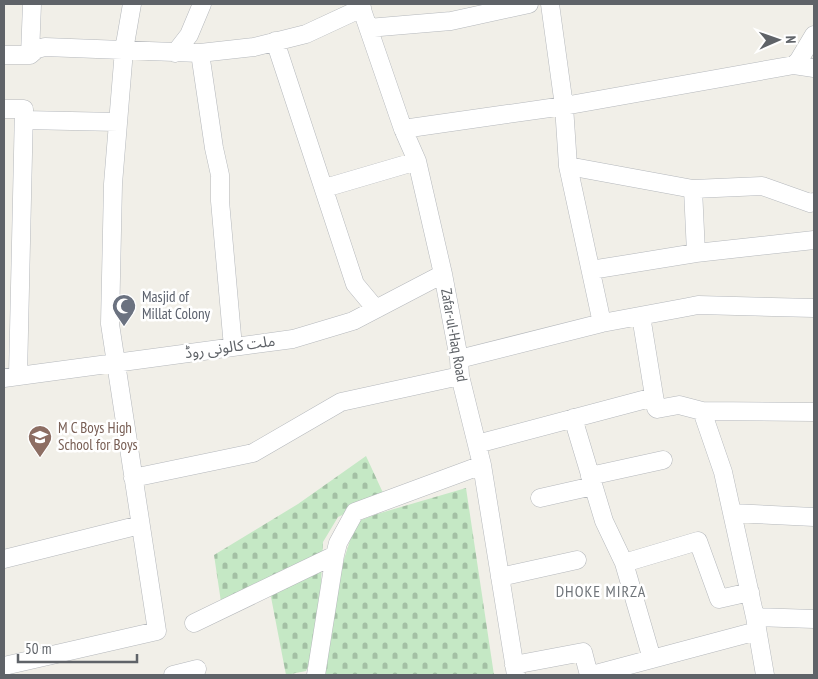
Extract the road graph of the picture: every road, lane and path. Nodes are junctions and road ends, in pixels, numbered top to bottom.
1 (32, 4) edge
2 (132, 4) edge
3 (202, 4) edge
4 (529, 4) edge
5 (550, 4) edge
6 (361, 6) edge
7 (368, 28) junction
8 (814, 35) edge
9 (275, 41) junction
10 (124, 50) junction
11 (175, 53) junction
12 (200, 53) junction
13 (4, 55) edge
14 (30, 55) junction
15 (794, 65) junction
16 (814, 68) edge
17 (564, 106) junction
18 (4, 109) edge
19 (24, 120) junction
20 (118, 122) junction
21 (403, 129) junction
22 (417, 161) junction
23 (568, 166) junction
24 (325, 188) junction
25 (693, 189) junction
26 (814, 202) edge
27 (814, 240) edge
28 (696, 253) junction
29 (591, 270) junction
30 (443, 274) junction
31 (375, 308) junction
32 (814, 308) edge
33 (641, 316) junction
34 (602, 323) junction
35 (233, 347) junction
36 (115, 363) junction
37 (460, 368) junction
38 (11, 377) edge
39 (654, 397) junction
40 (702, 411) junction
41 (814, 412) edge
42 (573, 418) junction
43 (477, 444) junction
44 (663, 460) dead end
45 (482, 465) junction
46 (133, 478) junction
47 (592, 481) junction
48 (540, 498) dead end
49 (732, 513) junction
50 (814, 518) edge
51 (140, 525) junction
52 (335, 555) junction
53 (4, 559) edge
54 (577, 560) dead end
55 (624, 563) junction
56 (500, 577) junction
57 (750, 592) junction
58 (814, 619) edge
59 (194, 623) dead end
60 (756, 624) junction
61 (652, 660) junction
62 (4, 666) edge
63 (197, 669) dead end
64 (515, 670) edge
65 (173, 675) edge
66 (316, 675) edge
67 (591, 675) edge
68 (764, 675) edge

1 - 14 street
2 - 10 street
3 - 11 street
4 - 7 street
5 - 17 street
6 - 7 street, Zafar-ul-Haq Road
6 - 9 street
7 - 21 street, Zafar-ul-Haq Road
8 - 15 street
9 - 12 street
9 - 24 street
10 - 11 street
10 - 14 street
10 - 20 street
11 - 12 street
12 - 35 street
13 - 14 street
15 - 16 street
15 - 17 street
17 - 21 street
17 - 23 street
18 - 19 street
19 - 20 street
19 - 38 street
20 - 36 street
21 - 22 street, Zafar-ul-Haq Road
22 - 24 street
22 - 30 street, Zafar-ul-Haq Road
23 - 25 street
23 - 29 street
24 - 31 street
25 - 26 street
25 - 28 street
27 - 28 street
28 - 29 street
29 - 34 street
30 - 31 street, ملت کالونی روڈ
30 - 37 street, Zafar-ul-Haq Road
31 - 35 street, ملت کالونی روڈ
32 - 33 street
33 - 34 street
33 - 39 street
34 - 37 street
35 - 36 street, ملت کالونی روڈ
36 - 38 street, ملت کالونی روڈ
36 - 46 street
37 - 43 street, Zafar-ul-Haq Road
37 - 46 street
39 - 40 street
39 - 42 street
40 - 41 street
40 - 49 street
42 - 43 street
42 - 47 street
43 - 45 street, Zafar-ul-Haq Road
44 - 47 street
45 - 52 street
45 - 56 street, Zafar-ul-Haq Road
46 - 51 street
47 - 48 street
47 - 55 street
49 - 50 street
49 - 57 street
51 - 53 street
51 - 62 street
52 - 59 street
52 - 66 street
54 - 56 street
55 - 57 street
55 - 61 street
56 - 64 street, Zafar-ul-Haq Road
57 - 60 street
58 - 60 street
60 - 61 street
60 - 68 street
61 - 67 street
63 - 65 street
64 - 67 street

